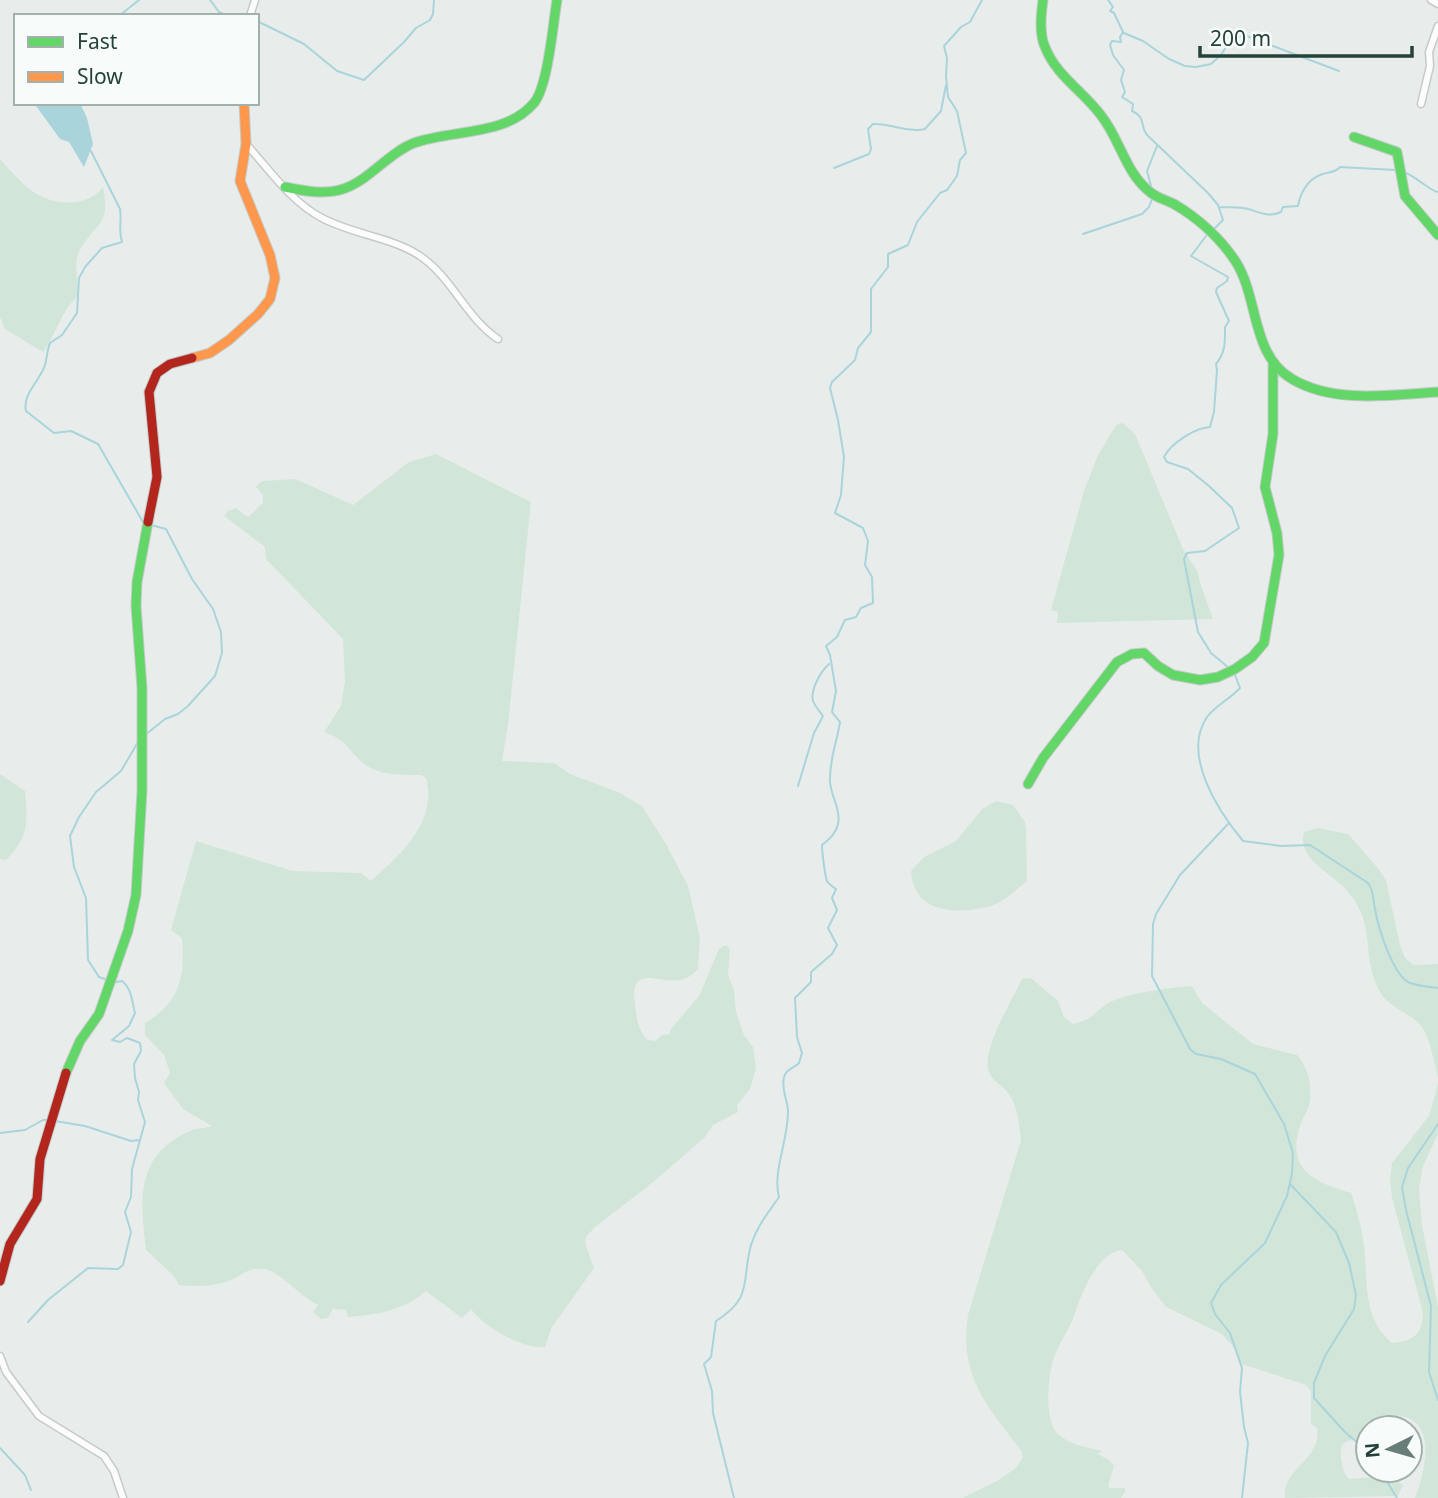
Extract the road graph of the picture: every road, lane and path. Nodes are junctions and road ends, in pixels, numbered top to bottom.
1 (557, 0) edge
2 (1043, 0) edge
3 (1431, 0) edge
4 (1438, 4) edge
5 (1438, 26) edge
6 (1420, 104) dead end
7 (244, 105) edge
8 (1354, 137) dead end
9 (246, 144) junction
10 (285, 187) junction
11 (1438, 235) edge
12 (498, 339) dead end
13 (1273, 365) junction
14 (1438, 392) edge
15 (1028, 785) dead end
16 (0, 1281) edge
17 (0, 1356) edge
18 (123, 1498) edge

1 - 10 street
2 - 13 street
3 - 4 street
5 - 6 street
7 - 9 street
8 - 11 street
9 - 10 street
9 - 16 street
10 - 12 street
13 - 14 street
13 - 15 street
17 - 18 street

